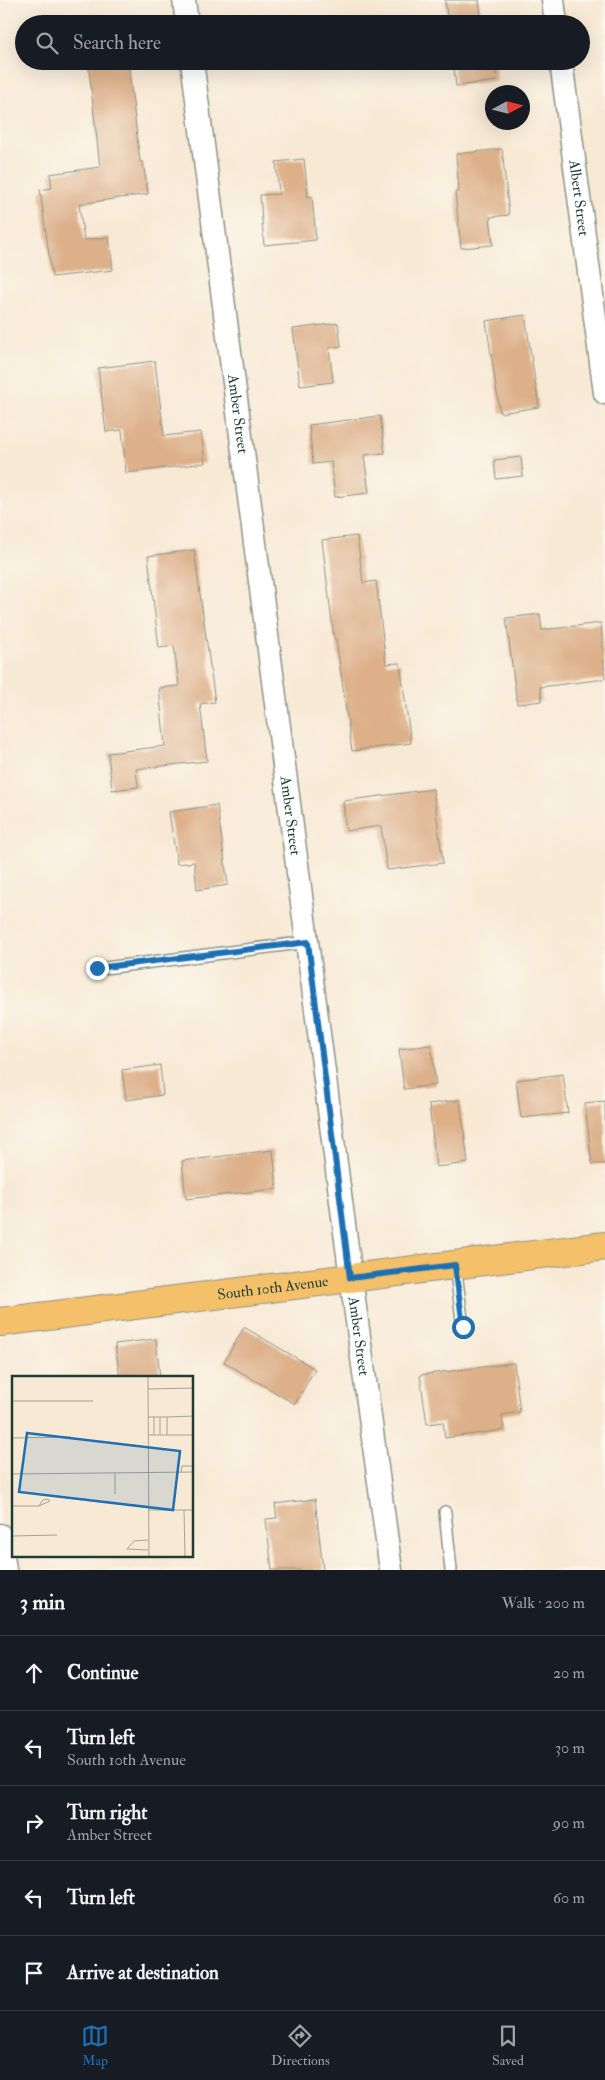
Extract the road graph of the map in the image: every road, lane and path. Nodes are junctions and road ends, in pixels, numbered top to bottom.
1 (184, 0) edge
2 (553, 0) edge
3 (186, 15) edge
4 (555, 15) edge
5 (193, 70) edge
6 (562, 70) edge
7 (605, 393) edge
8 (308, 942) junction
9 (97, 968) dead end
10 (605, 1246) edge
11 (455, 1265) junction
12 (350, 1278) junction
13 (0, 1322) edge
14 (463, 1327) dead end
15 (445, 1512) dead end
16 (0, 1535) edge
17 (5, 1570) edge
18 (392, 1570) edge
19 (451, 1570) edge

1 - 3 street
2 - 4 street
5 - 8 street, Amber Street
6 - 7 street, Albert Street
8 - 9 lane
8 - 12 street, Amber Street
10 - 11 main road, South 10th Avenue
11 - 12 main road, South 10th Avenue
11 - 14 lane
12 - 13 main road, South 10th Avenue
12 - 18 street, Amber Street
15 - 19 lane
16 - 17 street

